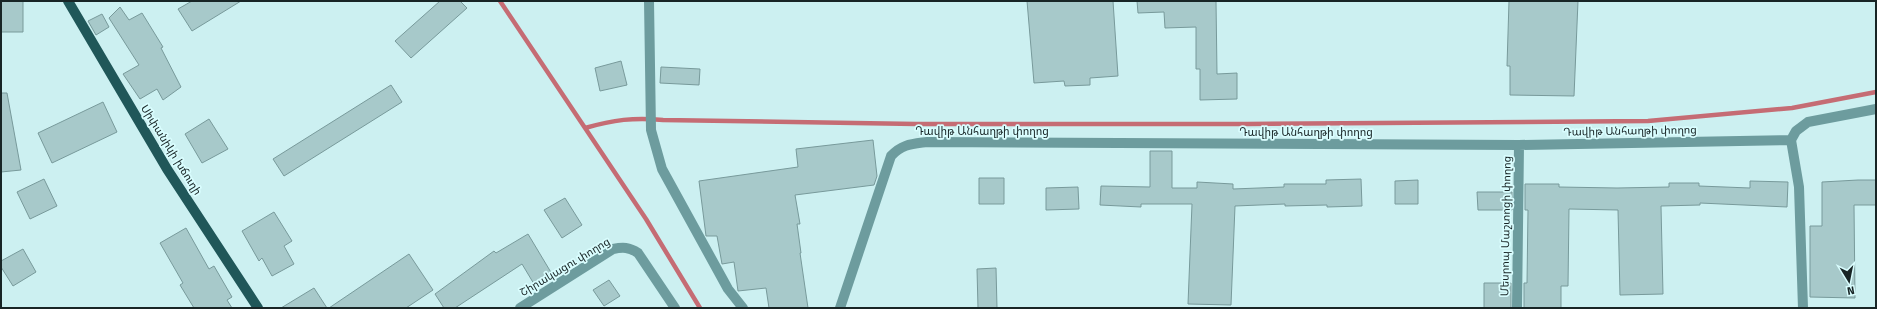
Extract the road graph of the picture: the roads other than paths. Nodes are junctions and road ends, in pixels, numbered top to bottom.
1 (68, 1) edge
2 (649, 1) edge
3 (1876, 109) edge
4 (1791, 140) junction
5 (1519, 145) junction
6 (258, 308) edge
7 (520, 308) edge
8 (675, 308) edge
9 (743, 308) edge
10 (840, 308) edge
11 (1517, 308) edge
12 (1803, 308) edge

1 - 6 main road, Սիփանիկի խճուղի
2 - 9 street
3 - 4 street
4 - 5 street, Դավիթ Անհաղթի փողոց
4 - 12 street
5 - 10 street, Դավիթ Անհաղթի փողոց
5 - 11 street, Մեսրոպ Մաշտոցի փողոց
7 - 8 street, Շիրակացու փողոց

